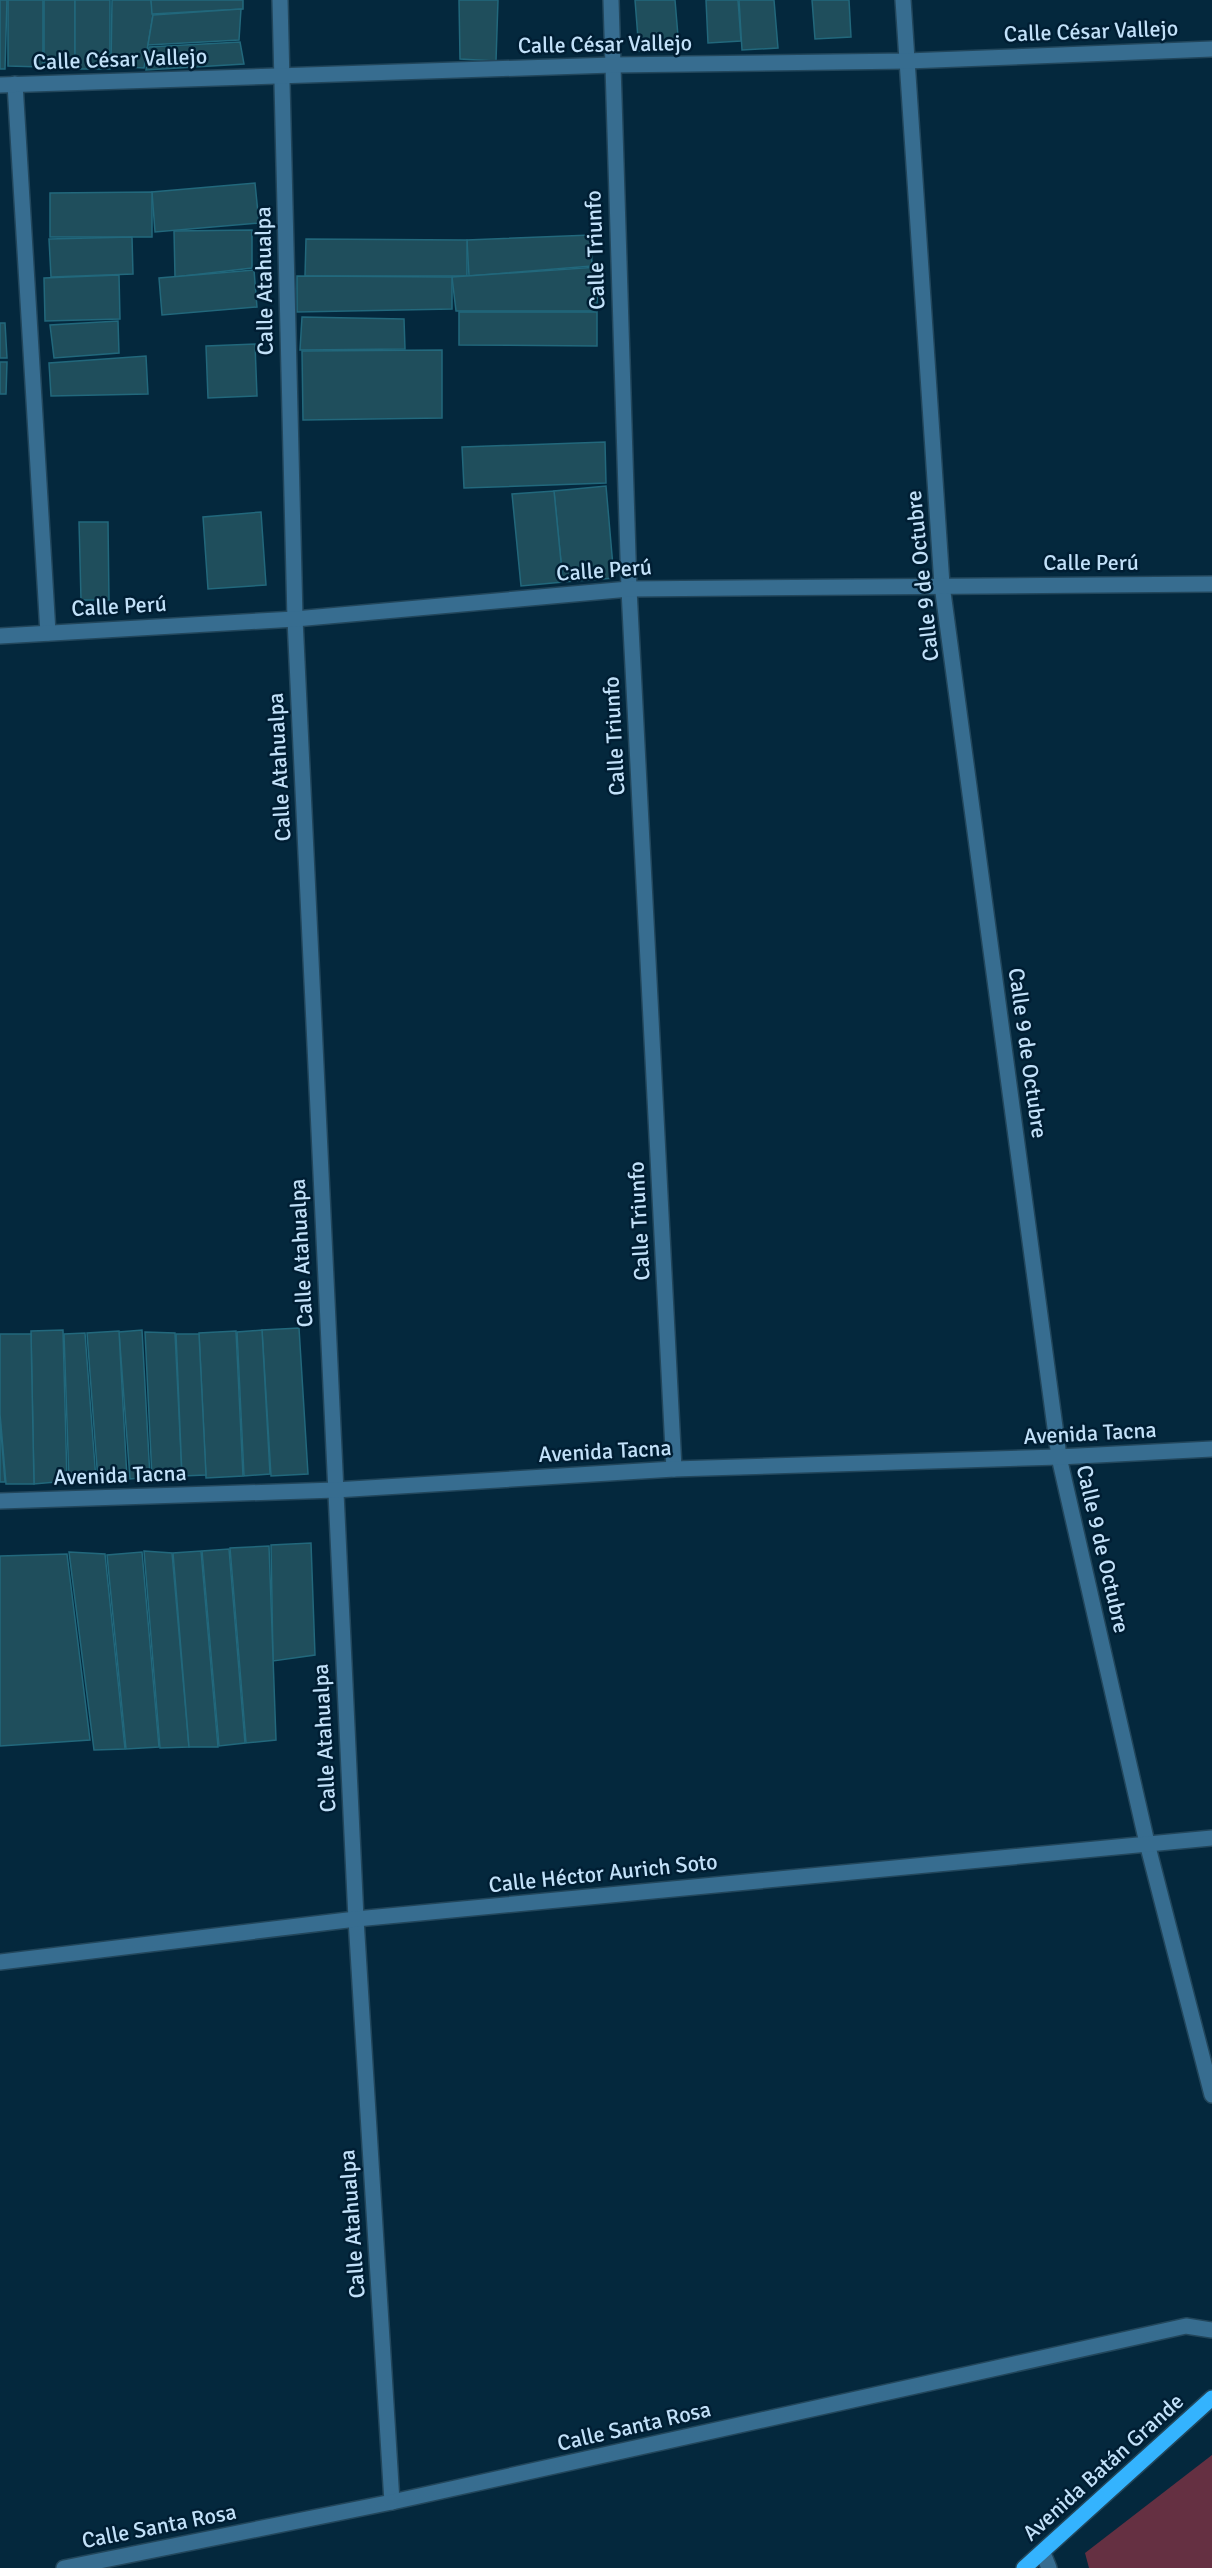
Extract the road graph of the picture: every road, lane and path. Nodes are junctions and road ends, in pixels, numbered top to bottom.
1 (280, 0) edge
2 (610, 0) edge
3 (903, 0) edge
4 (1212, 49) edge
5 (907, 61) junction
6 (612, 65) junction
7 (282, 77) junction
8 (8, 85) edge
9 (1212, 584) edge
10 (942, 585) junction
11 (630, 589) junction
12 (295, 619) junction
13 (48, 633) junction
14 (0, 636) edge
15 (1212, 1449) edge
16 (1059, 1457) junction
17 (674, 1469) junction
18 (335, 1490) junction
19 (0, 1501) edge
20 (1212, 1838) edge
21 (1147, 1843) junction
22 (356, 1919) junction
23 (0, 1962) edge
24 (1212, 2095) edge
25 (1212, 2330) edge
26 (1212, 2398) edge
27 (392, 2502) junction
28 (1043, 2553) junction
29 (64, 2568) edge
30 (1024, 2568) edge
31 (1049, 2568) edge

1 - 7 street, Calle Atahualpa
2 - 6 street, Calle Triunfo
3 - 5 street, Calle 9 de Octubre
4 - 5 street, Calle César Vallejo
5 - 6 street, Calle César Vallejo
5 - 10 street, Calle 9 de Octubre
6 - 7 street, Calle César Vallejo
6 - 11 street, Calle Triunfo
7 - 8 street, Calle César Vallejo
7 - 12 street, Calle Atahualpa
8 - 13 street
9 - 10 street, Calle Perú
10 - 11 street, Calle Perú
10 - 16 street, Calle 9 de Octubre
11 - 12 street, Calle Perú
11 - 17 street, Calle Triunfo
12 - 13 street, Calle Perú
12 - 18 street, Calle Atahualpa
13 - 14 street, Calle Perú
15 - 16 street, Avenida Tacna
16 - 17 street, Avenida Tacna
16 - 21 street, Calle 9 de Octubre
17 - 18 street, Avenida Tacna
18 - 19 street, Avenida Tacna
18 - 22 street, Calle Atahualpa
20 - 21 street, Calle Héctor Aurich Soto
21 - 22 street, Calle Héctor Aurich Soto
21 - 24 street, Calle 9 de Octubre
22 - 23 street, Calle Héctor Aurich Soto
22 - 27 street, Calle Atahualpa
25 - 27 street, Calle Santa Rosa
26 - 28 main road, Avenida Batán Grande
27 - 29 street, Calle Santa Rosa
28 - 30 main road, Avenida Batán Grande
28 - 31 street

